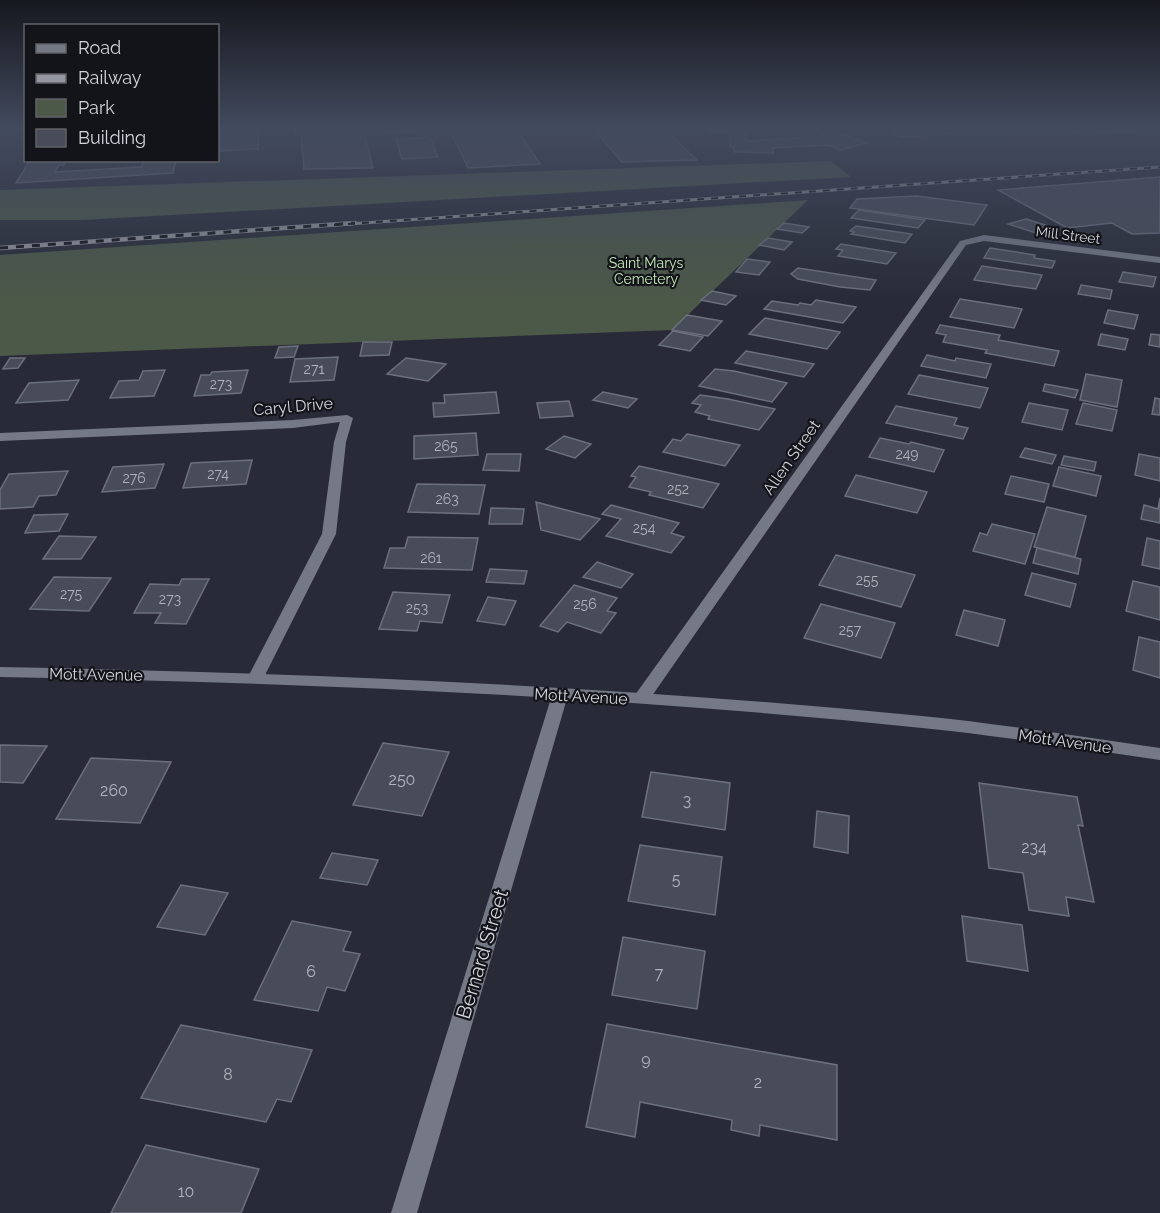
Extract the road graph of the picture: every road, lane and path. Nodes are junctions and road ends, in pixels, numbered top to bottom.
1 (972, 239) joint
2 (1160, 260) edge
3 (0, 437) edge
4 (0, 672) edge
5 (256, 677) junction
6 (560, 695) junction
7 (641, 699) junction
8 (1160, 754) edge
9 (407, 1212) edge

1 - 2 street, Mill Street
1 - 7 street, Allen Street
3 - 5 street, Caryl Drive
4 - 5 street, Mott Avenue
5 - 6 street, Mott Avenue
6 - 7 street, Mott Avenue
6 - 9 street, Bernard Street
7 - 8 street, Mott Avenue

